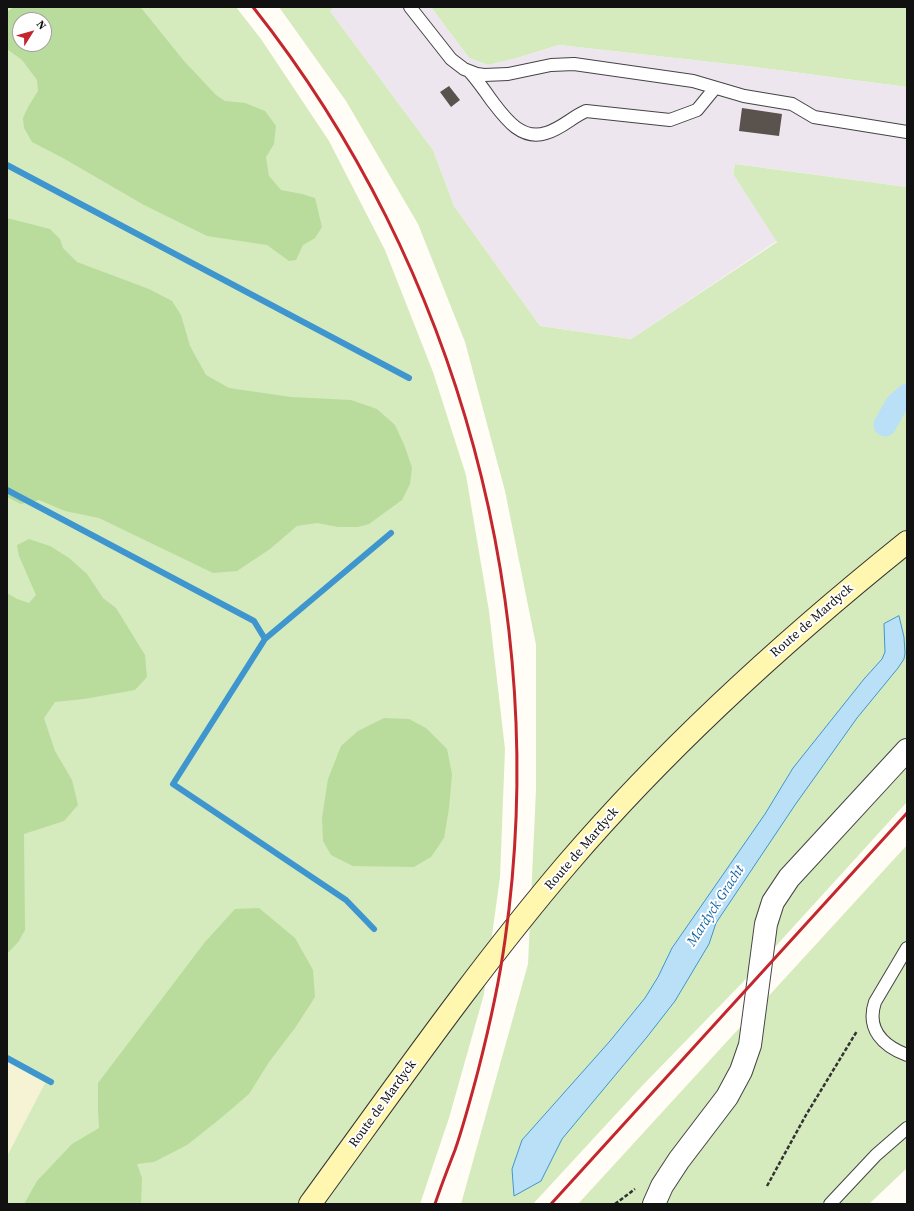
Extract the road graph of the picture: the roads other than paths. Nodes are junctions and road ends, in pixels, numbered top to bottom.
1 (410, 7) edge
2 (470, 72) junction
3 (715, 88) junction
4 (907, 132) edge
5 (906, 546) edge
6 (907, 750) edge
7 (907, 948) edge
8 (907, 1055) edge
9 (907, 1128) edge
10 (310, 1204) edge
11 (654, 1204) edge
12 (830, 1204) edge

1 - 2 lane
2 - 3 lane
2 - 3 lane
3 - 4 lane
5 - 10 main road, Route de Mardyck
6 - 11 street
7 - 8 lane
9 - 12 lane

